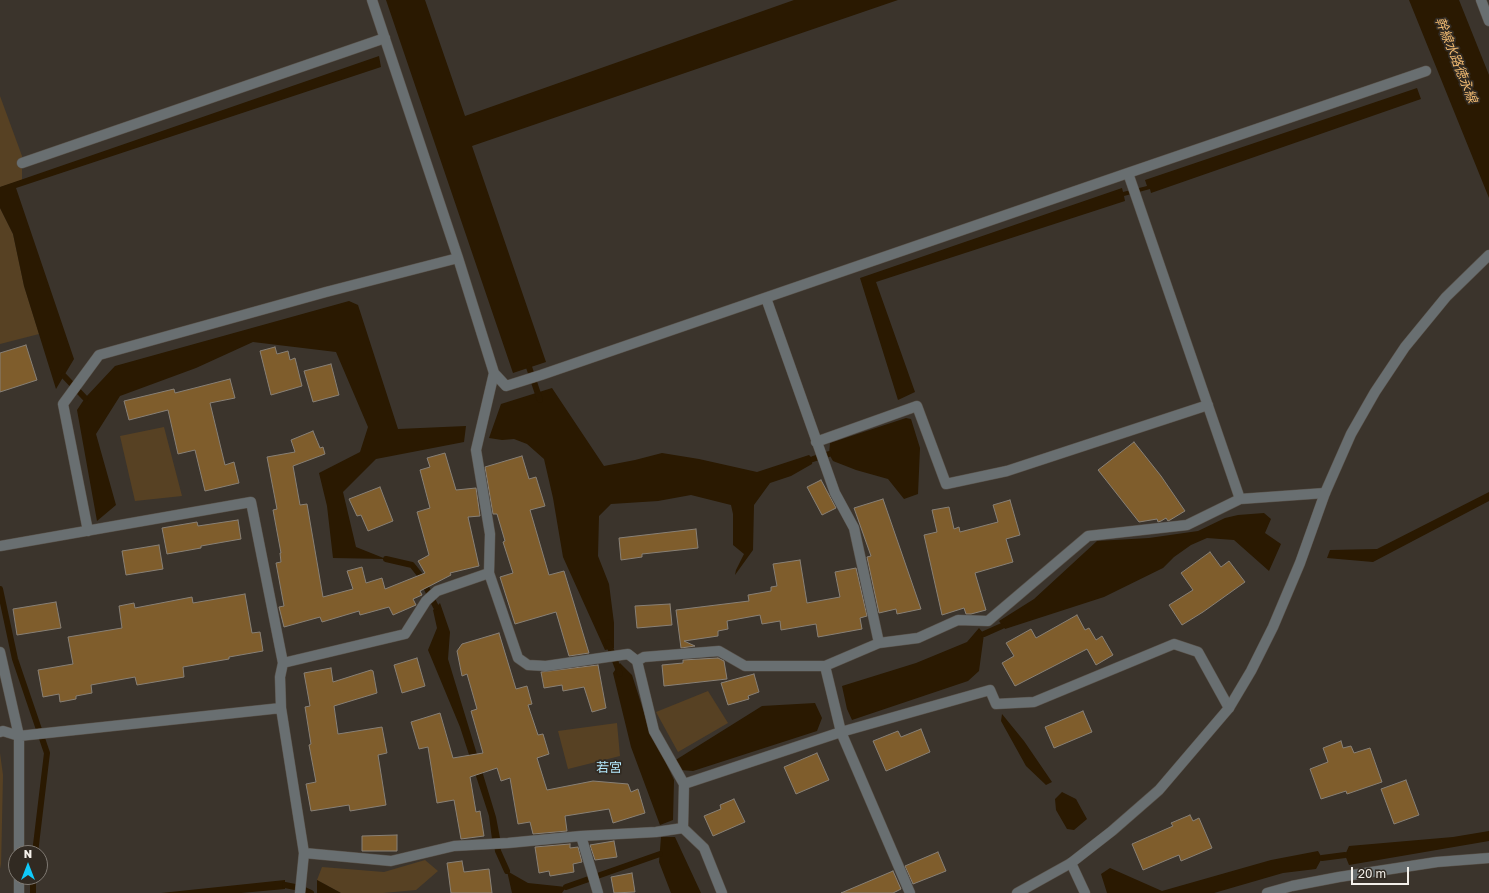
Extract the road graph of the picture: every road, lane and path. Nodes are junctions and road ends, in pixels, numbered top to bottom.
1 (372, 0) edge
2 (1481, 0) edge
3 (1489, 20) edge
4 (385, 38) junction
5 (1426, 71) dead end
6 (22, 163) dead end
7 (1129, 176) junction
8 (1489, 255) edge
9 (458, 258) junction
10 (766, 298) junction
11 (494, 373) junction
12 (1208, 405) junction
13 (818, 445) junction
14 (1325, 493) junction
15 (1240, 499) junction
16 (88, 531) junction
17 (0, 546) edge
18 (488, 573) junction
19 (879, 643) junction
20 (0, 652) edge
21 (637, 661) junction
22 (283, 663) junction
23 (824, 666) junction
24 (281, 708) junction
25 (1229, 708) junction
26 (2, 731) edge
27 (841, 732) junction
28 (19, 736) junction
29 (682, 780) junction
30 (683, 828) junction
31 (581, 836) junction
32 (19, 845) edge
33 (304, 853) junction
34 (1489, 858) edge
35 (1071, 863) junction
36 (300, 893) edge
37 (598, 893) edge
38 (722, 893) edge
39 (910, 893) edge
40 (1017, 893) edge
41 (1085, 893) edge
42 (1267, 893) edge

1 - 4 street
2 - 3 street
4 - 6 street
4 - 9 street
5 - 7 street
7 - 10 street
7 - 12 street
8 - 14 street
9 - 11 street
9 - 16 street
10 - 11 street
10 - 13 street
11 - 18 street
12 - 13 street
12 - 15 street
13 - 19 street
14 - 15 street
14 - 25 street
15 - 19 street
16 - 17 street
16 - 22 street
18 - 21 street
18 - 22 street
19 - 23 street
20 - 28 street
21 - 23 street
21 - 29 street
22 - 24 street
23 - 27 street
24 - 28 street
24 - 33 street
25 - 27 street
25 - 35 street
26 - 28 street
27 - 29 street
27 - 39 street
28 - 32 street
29 - 30 street
30 - 31 street
30 - 38 street
31 - 33 street
31 - 37 street
33 - 36 street
34 - 42 street
35 - 40 street
35 - 41 street

